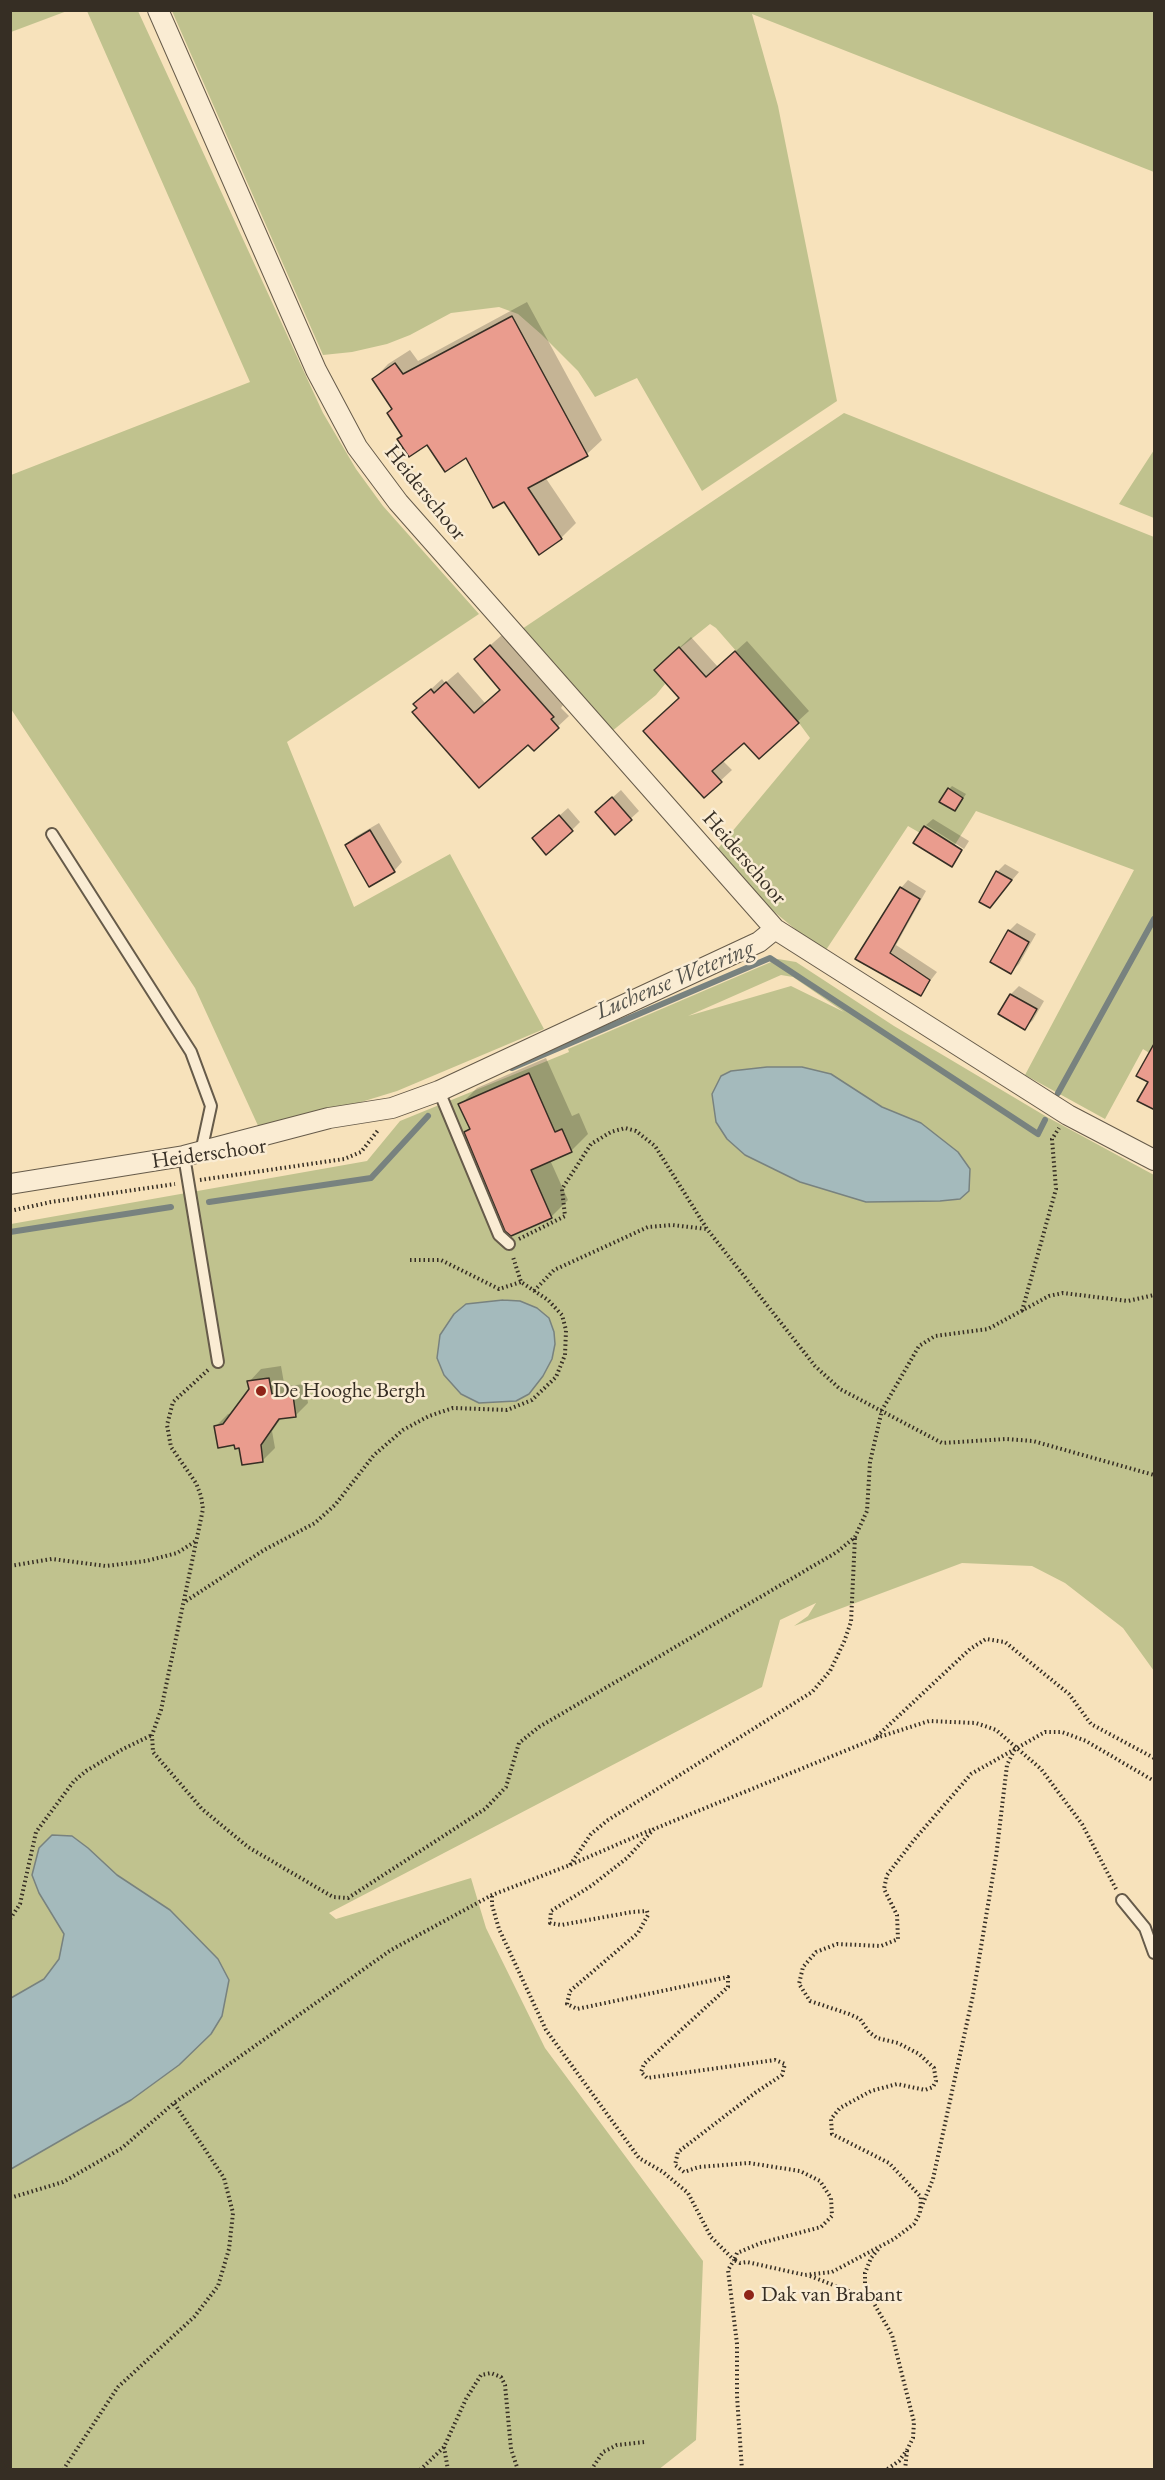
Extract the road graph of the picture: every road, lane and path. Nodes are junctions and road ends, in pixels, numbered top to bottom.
1 (158, 10) edge
2 (52, 834) dead end
3 (774, 929) junction
4 (439, 1091) junction
5 (392, 1108) junction
6 (1068, 1115) junction
7 (192, 1154) junction
8 (1155, 1160) edge
9 (188, 1182) junction
10 (10, 1184) edge
11 (10, 1211) edge
12 (707, 1229) junction
13 (509, 1244) junction
14 (410, 1260) dead end
15 (521, 1282) junction
16 (534, 1291) junction
17 (1155, 1295) edge
18 (1022, 1311) junction
19 (218, 1362) joint
20 (882, 1410) junction
21 (1155, 1475) edge
22 (855, 1537) junction
23 (197, 1541) junction
24 (10, 1566) edge
25 (185, 1602) junction
26 (152, 1735) junction
27 (874, 1739) junction
28 (1016, 1746) junction
29 (1155, 1758) edge
30 (1155, 1781) edge
31 (654, 1829) junction
32 (570, 1865) junction
33 (492, 1895) junction
34 (1122, 1900) joint
35 (10, 1919) edge
36 (1150, 1928) edge
37 (1155, 1953) edge
38 (174, 2103) junction
39 (10, 2198) edge
40 (920, 2213) junction
41 (881, 2245) junction
42 (734, 2260) junction
43 (807, 2275) junction
44 (872, 2300) junction
45 (644, 2442) dead end
46 (444, 2447) junction
47 (907, 2450) junction
48 (63, 2469) edge
49 (420, 2469) edge
50 (448, 2469) edge
51 (518, 2469) edge
52 (591, 2469) edge
53 (742, 2469) edge
54 (886, 2469) edge
55 (905, 2469) edge

1 - 3 street, Heiderschoor
2 - 7 lane
3 - 4 street, Heiderschoor
3 - 6 street, Heiderschoor
4 - 5 street, Heiderschoor
4 - 13 lane
5 - 7 street, Heiderschoor
5 - 9 path, Heiderschoor
6 - 8 street, Heiderschoor
6 - 18 path
7 - 9 lane
7 - 10 street, Heiderschoor
9 - 11 path, Heiderschoor
9 - 19 lane
12 - 13 path
12 - 16 path
12 - 20 path
13 - 15 path
14 - 15 path
15 - 16 path
16 - 25 path
17 - 18 path
18 - 20 path
19 - 23 path
20 - 21 path
20 - 22 path
22 - 26 path
22 - 32 path
23 - 24 path
23 - 25 path
25 - 26 path
26 - 35 path
27 - 28 path
27 - 29 path
27 - 31 path
28 - 30 path
28 - 34 path
28 - 40 path
28 - 40 path
31 - 32 path
31 - 42 path
32 - 33 path
33 - 38 path
33 - 42 path
34 - 36 lane
36 - 37 lane
38 - 39 path
38 - 48 path
40 - 41 path
41 - 43 path
41 - 44 path
42 - 43 path
42 - 53 path
43 - 44 path
44 - 47 path
45 - 52 path
46 - 49 path
46 - 50 path
46 - 51 path
47 - 54 path
47 - 55 path

